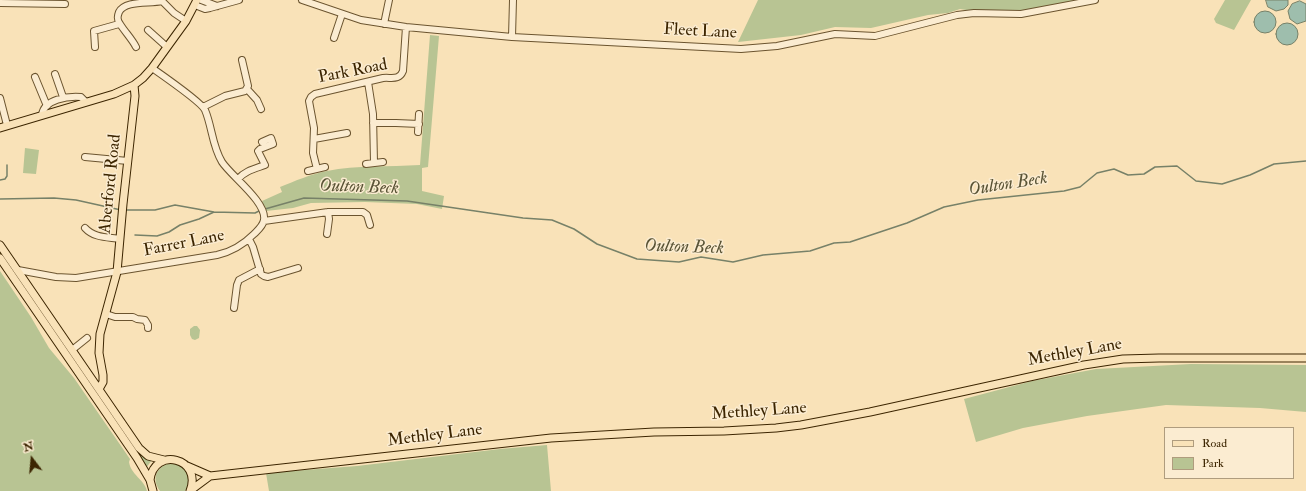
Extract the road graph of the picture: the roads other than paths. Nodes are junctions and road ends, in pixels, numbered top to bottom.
1 (162, 0) edge
2 (201, 0) edge
3 (239, 0) edge
4 (302, 0) edge
5 (389, 0) edge
6 (513, 0) edge
7 (1096, 0) edge
8 (0, 3) edge
9 (196, 3) edge
10 (65, 4) dead end
11 (218, 6) junction
12 (342, 14) junction
13 (186, 21) junction
14 (119, 24) junction
15 (384, 24) junction
16 (406, 27) junction
17 (148, 30) dead end
18 (512, 37) junction
19 (334, 38) dead end
20 (95, 47) dead end
21 (136, 47) dead end
22 (167, 47) junction
23 (242, 60) dead end
24 (152, 68) junction
25 (55, 74) dead end
26 (34, 77) dead end
27 (368, 82) junction
28 (134, 85) junction
29 (247, 89) junction
30 (0, 98) edge
31 (63, 98) junction
32 (86, 102) junction
33 (47, 106) junction
34 (203, 107) junction
35 (261, 109) dead end
36 (419, 114) dead end
37 (42, 115) junction
38 (374, 123) junction
39 (419, 124) junction
40 (4, 126) edge
41 (418, 132) dead end
42 (347, 133) dead end
43 (314, 139) junction
44 (262, 142) dead end
45 (85, 157) dead end
46 (128, 161) junction
47 (383, 162) dead end
48 (374, 163) junction
49 (366, 164) dead end
50 (325, 167) dead end
51 (316, 169) junction
52 (308, 171) dead end
53 (238, 179) junction
54 (328, 212) junction
55 (264, 218) junction
56 (370, 225) dead end
57 (85, 228) dead end
58 (327, 234) dead end
59 (120, 239) junction
60 (249, 239) junction
61 (0, 245) edge
62 (0, 258) edge
63 (298, 268) dead end
64 (18, 270) junction
65 (260, 270) junction
66 (118, 272) junction
67 (234, 308) dead end
68 (106, 314) junction
69 (148, 328) dead end
70 (87, 338) dead end
71 (72, 350) junction
72 (1306, 358) edge
73 (99, 389) junction
74 (164, 460) junction
75 (187, 466) junction
76 (210, 476) junction
77 (150, 480) junction
78 (153, 491) edge
79 (190, 491) edge

1 - 13 street
1 - 14 street
2 - 11 street
3 - 11 street
4 - 12 street, Fleet Lane
5 - 15 street
6 - 18 street
7 - 18 street, Fleet Lane
8 - 10 street
9 - 11 street
9 - 13 main road
12 - 15 street, Fleet Lane
12 - 19 street
13 - 22 main road
14 - 20 street
14 - 21 street
15 - 16 street, Fleet Lane
16 - 18 street, Fleet Lane
16 - 27 street, Park Road
17 - 22 street
22 - 24 main road
23 - 29 street
24 - 28 main road
24 - 34 street
25 - 31 street
26 - 33 street
27 - 38 street
27 - 43 street, Park Road
28 - 32 main road
28 - 46 main road, Aberford Road
29 - 34 street
29 - 35 street
30 - 40 street
31 - 32 street
31 - 33 street
32 - 37 main road
33 - 37 street
34 - 53 street
36 - 39 street
37 - 40 main road
38 - 39 street
38 - 48 street
39 - 41 street
42 - 43 street
43 - 51 street, Park Road
44 - 53 street
45 - 46 street
46 - 59 main road, Aberford Road
47 - 48 street
48 - 49 street
50 - 51 street
51 - 52 street
53 - 55 street
54 - 55 street
54 - 56 street
54 - 58 street
55 - 60 street, Farrer Lane
57 - 59 street
59 - 66 main road, Aberford Road
60 - 65 street
60 - 66 street, Farrer Lane
61 - 64 main road, Methley Lane
62 - 77 main road
63 - 65 street
64 - 66 street, Farrer Lane
64 - 71 main road, Methley Lane
65 - 67 street
66 - 68 main road, Aberford Road
68 - 69 street
68 - 73 main road, Aberford Road
70 - 71 street
71 - 73 main road, Methley Lane
72 - 76 main road, Methley Lane
73 - 74 main road, Methley Lane
74 - 75 main road, Methley Lane
74 - 77 main road
75 - 76 main road, Methley Lane
75 - 79 main road
76 - 79 main road
77 - 78 main road

